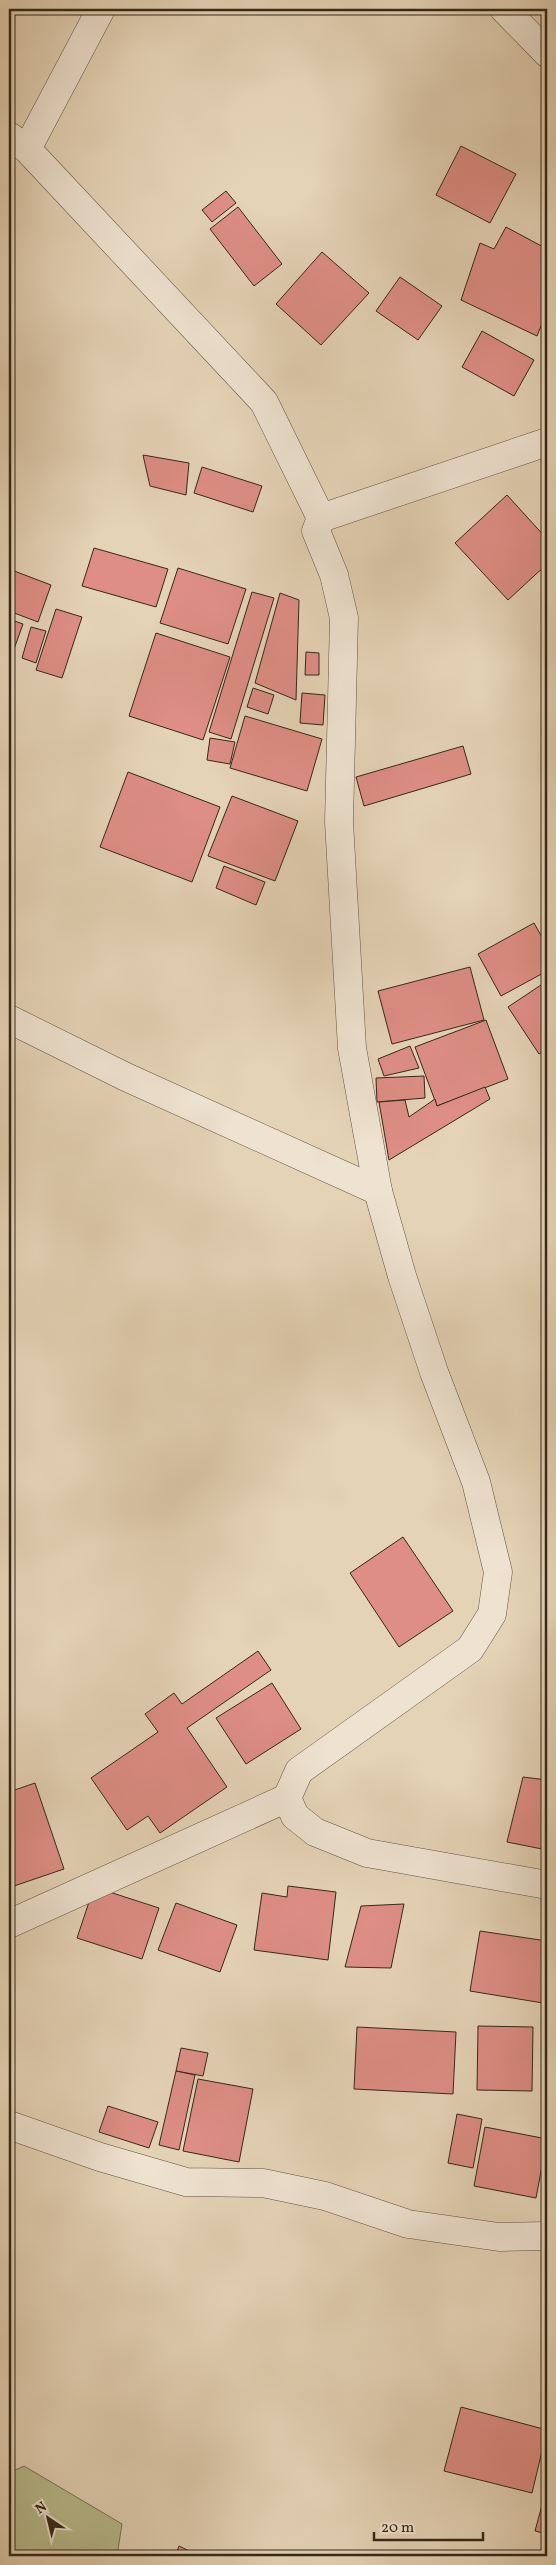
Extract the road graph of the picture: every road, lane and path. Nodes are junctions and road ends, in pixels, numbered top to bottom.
1 (101, 9) edge
2 (504, 9) edge
3 (547, 53) edge
4 (18, 143) edge
5 (547, 442) edge
6 (321, 518) junction
7 (9, 1019) edge
8 (378, 1191) junction
9 (287, 1798) junction
10 (547, 1885) edge
11 (9, 1924) edge
12 (9, 2125) edge
13 (547, 2236) edge

1 - 4 street
2 - 3 street
4 - 6 street
5 - 6 street
6 - 8 street
7 - 8 street
8 - 9 street
9 - 10 street
9 - 11 street
12 - 13 street

